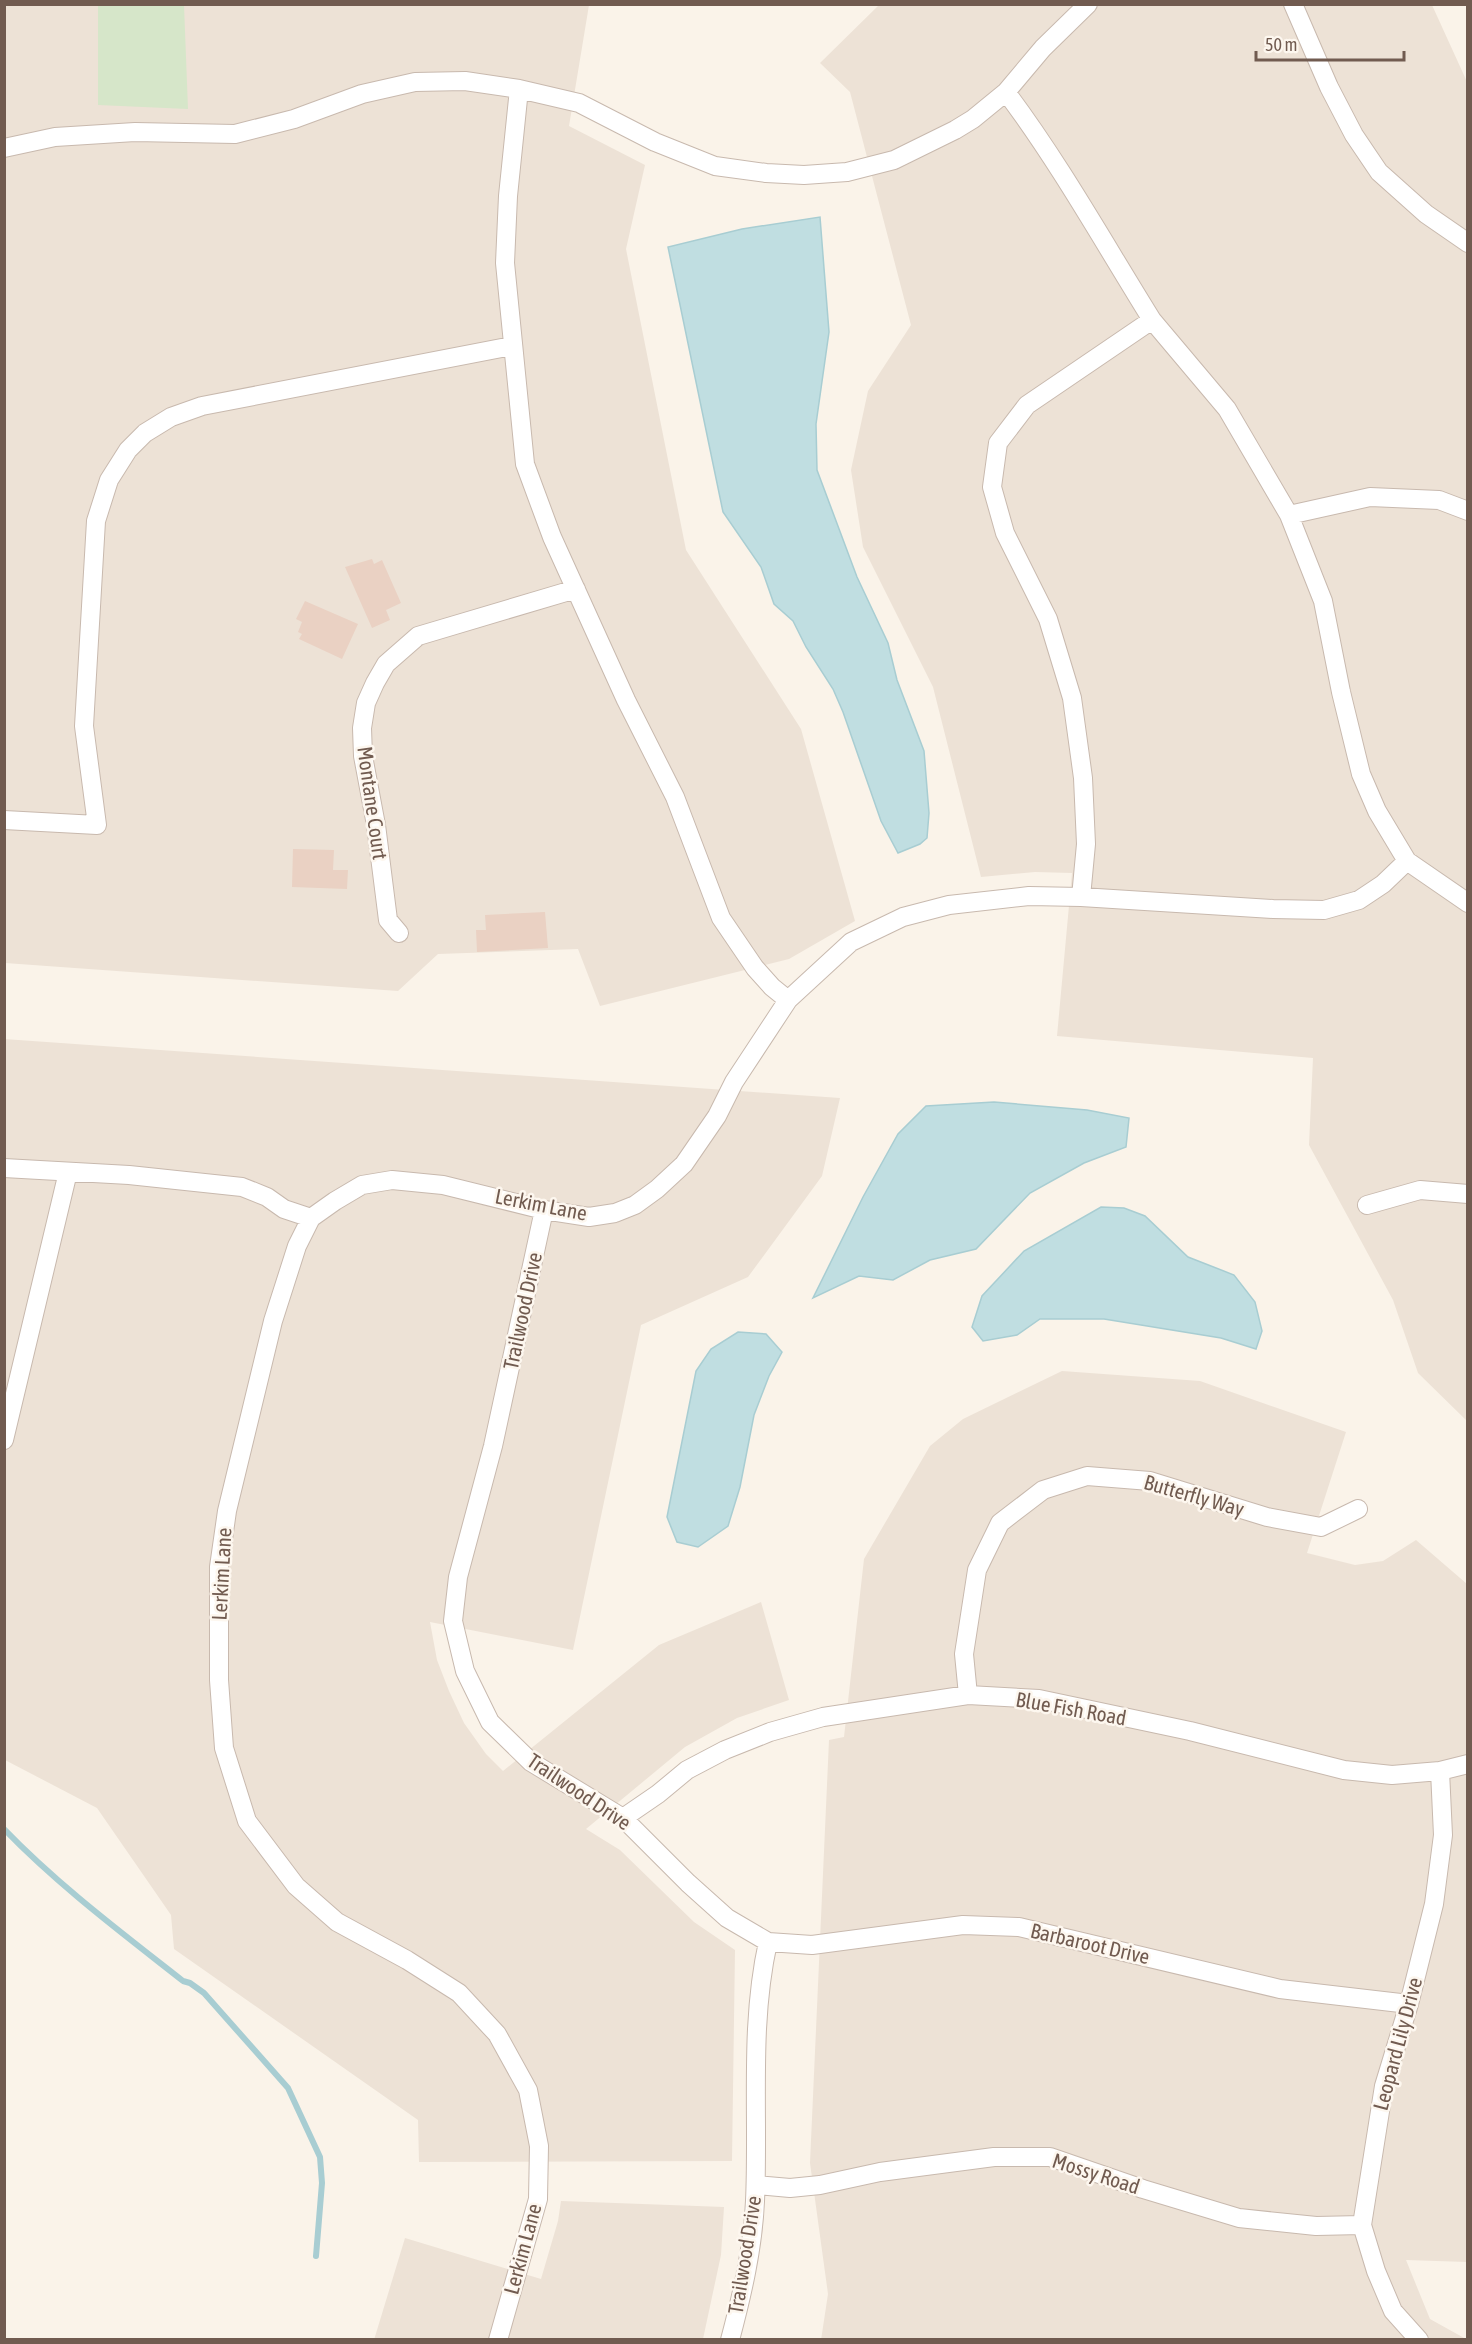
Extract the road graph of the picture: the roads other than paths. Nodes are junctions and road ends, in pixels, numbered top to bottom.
1 (1088, 4) edge
2 (1293, 4) edge
3 (519, 89) junction
4 (1006, 92) junction
5 (4, 148) edge
6 (1467, 243) edge
7 (1152, 320) junction
8 (512, 346) junction
9 (1467, 511) edge
10 (1289, 515) junction
11 (576, 589) junction
12 (4, 820) edge
13 (1407, 861) junction
14 (1081, 897) junction
15 (1467, 903) edge
16 (399, 933) dead end
17 (788, 1000) junction
18 (4, 1168) edge
19 (68, 1172) junction
20 (1467, 1194) edge
21 (1367, 1205) dead end
22 (544, 1210) junction
23 (311, 1218) junction
24 (4, 1440) edge
25 (1358, 1509) dead end
26 (968, 1695) junction
27 (1467, 1764) edge
28 (1440, 1771) junction
29 (623, 1818) junction
30 (768, 1942) junction
31 (1409, 2004) junction
32 (756, 2185) junction
33 (1362, 2225) junction
34 (498, 2340) edge
35 (730, 2340) edge
36 (1419, 2340) edge

1 - 4 street
2 - 6 street
3 - 4 street
3 - 5 street
3 - 8 street
4 - 7 street
7 - 10 street
7 - 14 street
8 - 11 street
8 - 12 street
9 - 10 street
10 - 13 street
11 - 16 street, Montane Court
11 - 17 street
13 - 14 street, Lerkim Lane
13 - 15 street
14 - 17 street, Lerkim Lane
17 - 22 street, Lerkim Lane
18 - 19 street
19 - 23 street
19 - 24 street
20 - 21 street
22 - 23 street, Lerkim Lane
22 - 29 street, Trailwood Drive
23 - 34 street, Lerkim Lane
25 - 26 street, Butterfly Way
26 - 28 street, Blue Fish Road
26 - 29 street, Blue Fish Road
27 - 28 street, Blue Fish Road
28 - 31 street, Leopard Lily Drive
29 - 30 street, Trailwood Drive
30 - 31 street, Barbaroot Drive
30 - 32 street, Trailwood Drive
31 - 33 street, Leopard Lily Drive
32 - 33 street, Mossy Road
32 - 35 street, Trailwood Drive
33 - 36 street, Leopard Lily Drive

